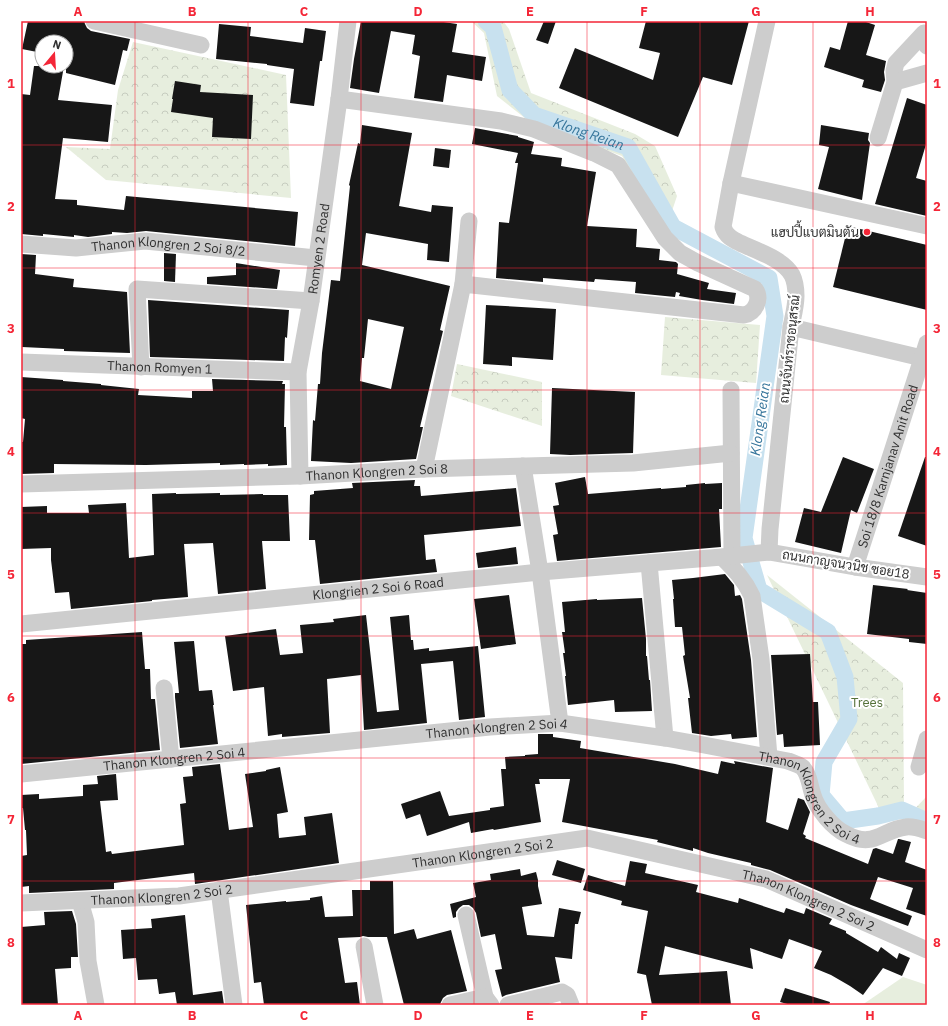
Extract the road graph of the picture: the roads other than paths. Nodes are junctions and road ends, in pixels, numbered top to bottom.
1 (94, 21) edge
2 (348, 21) edge
3 (767, 21) edge
4 (201, 45) dead end
5 (927, 46) edge
6 (927, 73) edge
7 (895, 82) junction
8 (339, 99) junction
9 (878, 138) dead end
10 (731, 183) junction
11 (469, 221) dead end
12 (927, 226) edge
13 (21, 244) edge
14 (316, 258) junction
15 (463, 284) junction
16 (311, 302) junction
17 (791, 327) junction
18 (925, 350) edge
19 (21, 362) edge
20 (141, 367) junction
21 (298, 372) junction
22 (731, 390) dead end
23 (731, 453) junction
24 (523, 466) junction
25 (424, 469) junction
26 (300, 476) junction
27 (21, 484) edge
28 (767, 552) junction
29 (730, 556) junction
30 (650, 563) junction
31 (855, 567) junction
32 (540, 572) junction
33 (927, 577) edge
34 (21, 624) edge
35 (164, 688) dead end
36 (560, 723) junction
37 (665, 738) junction
38 (927, 739) edge
39 (769, 757) junction
40 (171, 758) junction
41 (919, 767) dead end
42 (21, 774) edge
43 (927, 832) edge
44 (219, 890) junction
45 (80, 901) junction
46 (21, 903) edge
47 (466, 915) dead end
48 (364, 946) dead end
49 (927, 950) edge
50 (488, 1001) edge
51 (96, 1005) edge
52 (234, 1005) edge
53 (375, 1005) edge
54 (450, 1005) edge
55 (508, 1005) edge
56 (571, 1005) edge

1 - 4 street
2 - 8 street, Romyen 2 Road
3 - 10 street, ถนนจันท์ราชอนุสรณ์
5 - 7 street
6 - 7 street
7 - 9 street
8 - 14 street, Romyen 2 Road
8 - 15 street
10 - 12 street
10 - 17 street, ถนนจันท์ราชอนุสรณ์
11 - 15 street
13 - 14 street, Thanon Klongren 2 Soi 8/2
14 - 16 street, Romyen 2 Road
15 - 25 street
16 - 20 street
16 - 21 street, Romyen 2 Road
17 - 18 street
17 - 28 street, ถนนจันท์ราชอนุสรณ์
18 - 31 street, Soi 18/8 Karnjanav Anit Road
19 - 20 street, Thanon Romyen 1
20 - 21 street, Thanon Romyen 1
21 - 26 street, Romyen 2 Road
22 - 23 street
23 - 24 street, Thanon Klongren 2 Soi 8
23 - 29 street
24 - 25 street, Thanon Klongren 2 Soi 8
24 - 32 street
25 - 26 street, Thanon Klongren 2 Soi 8
26 - 27 street, Thanon Klongren 2 Soi 8
28 - 29 street, ถนนกาญจนวนิช ซอย18
28 - 31 street, ถนนกาญจนวนิช ซอย18
29 - 30 street, Klongrien 2 Soi 6 Road
29 - 39 street
30 - 32 street, Klongrien 2 Soi 6 Road
30 - 37 street
31 - 33 street, ถนนกาญจนวนิช ซอย18
32 - 34 street, Klongrien 2 Soi 6 Road
32 - 36 street
35 - 40 street
36 - 37 street, Thanon Klongren 2 Soi 4
36 - 40 street, Thanon Klongren 2 Soi 4
37 - 39 street, Thanon Klongren 2 Soi 4
38 - 41 street
39 - 43 street, Thanon Klongren 2 Soi 4
40 - 42 street, Thanon Klongren 2 Soi 4
44 - 45 street, Thanon Klongren 2 Soi 2
44 - 49 street, Thanon Klongren 2 Soi 2
44 - 52 street
45 - 46 street, Thanon Klongren 2 Soi 2
45 - 51 street
47 - 50 street
48 - 53 street
50 - 54 street
55 - 56 street

